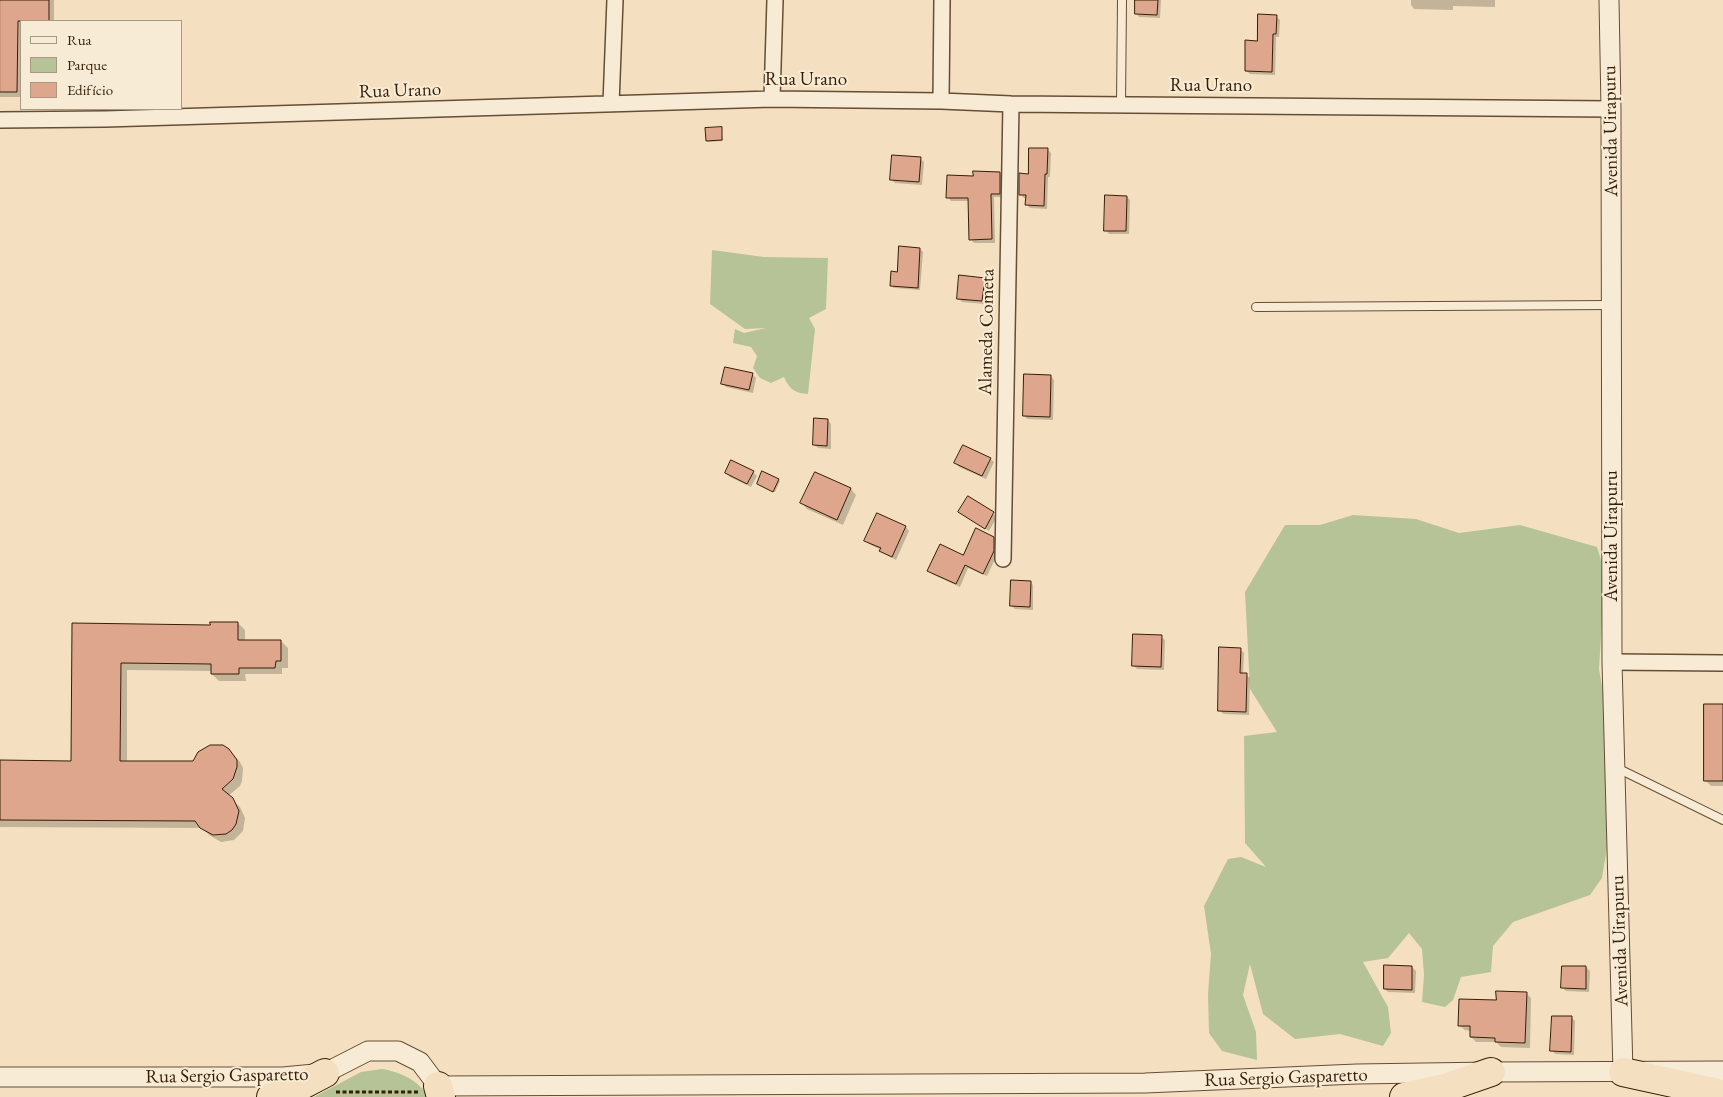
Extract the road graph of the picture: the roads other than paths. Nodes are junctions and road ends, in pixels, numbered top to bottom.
1 (615, 0) edge
2 (775, 0) edge
3 (942, 0) edge
4 (1122, 0) edge
5 (1609, 0) edge
6 (772, 99) junction
7 (942, 101) junction
8 (611, 104) junction
9 (1011, 104) junction
10 (1121, 105) junction
11 (1611, 110) junction
12 (0, 120) edge
13 (1612, 305) junction
14 (1256, 308) dead end
15 (1003, 559) dead end
16 (1612, 662) junction
17 (1723, 663) edge
18 (1615, 768) junction
19 (1723, 820) edge
20 (1723, 1071) edge
21 (1491, 1072) junction
22 (1623, 1072) junction
23 (325, 1073) junction
24 (0, 1077) edge
25 (440, 1091) edge
26 (1723, 1094) edge
27 (271, 1097) edge
28 (1404, 1097) edge

1 - 8 street
2 - 6 street
3 - 7 street
4 - 10 lane
5 - 11 street, Avenida Uirapuru
6 - 7 street, Rua Urano
6 - 8 street, Rua Urano
7 - 9 street, Rua Urano
8 - 12 street, Rua Urano
9 - 10 street, Rua Urano
9 - 15 street, Alameda Cometa
10 - 11 street, Rua Urano
11 - 13 street, Avenida Uirapuru
13 - 14 lane
13 - 16 street, Avenida Uirapuru
16 - 17 street
16 - 18 street, Avenida Uirapuru
18 - 19 lane
18 - 22 street, Avenida Uirapuru
20 - 22 street, Rua Sergio Gasparetto
21 - 22 street, Rua Sergio Gasparetto
21 - 25 street, Rua Sergio Gasparetto
21 - 28 highway
22 - 26 highway
23 - 24 street, Rua Sergio Gasparetto
23 - 25 street, Rua Sergio Gasparetto
23 - 27 highway

